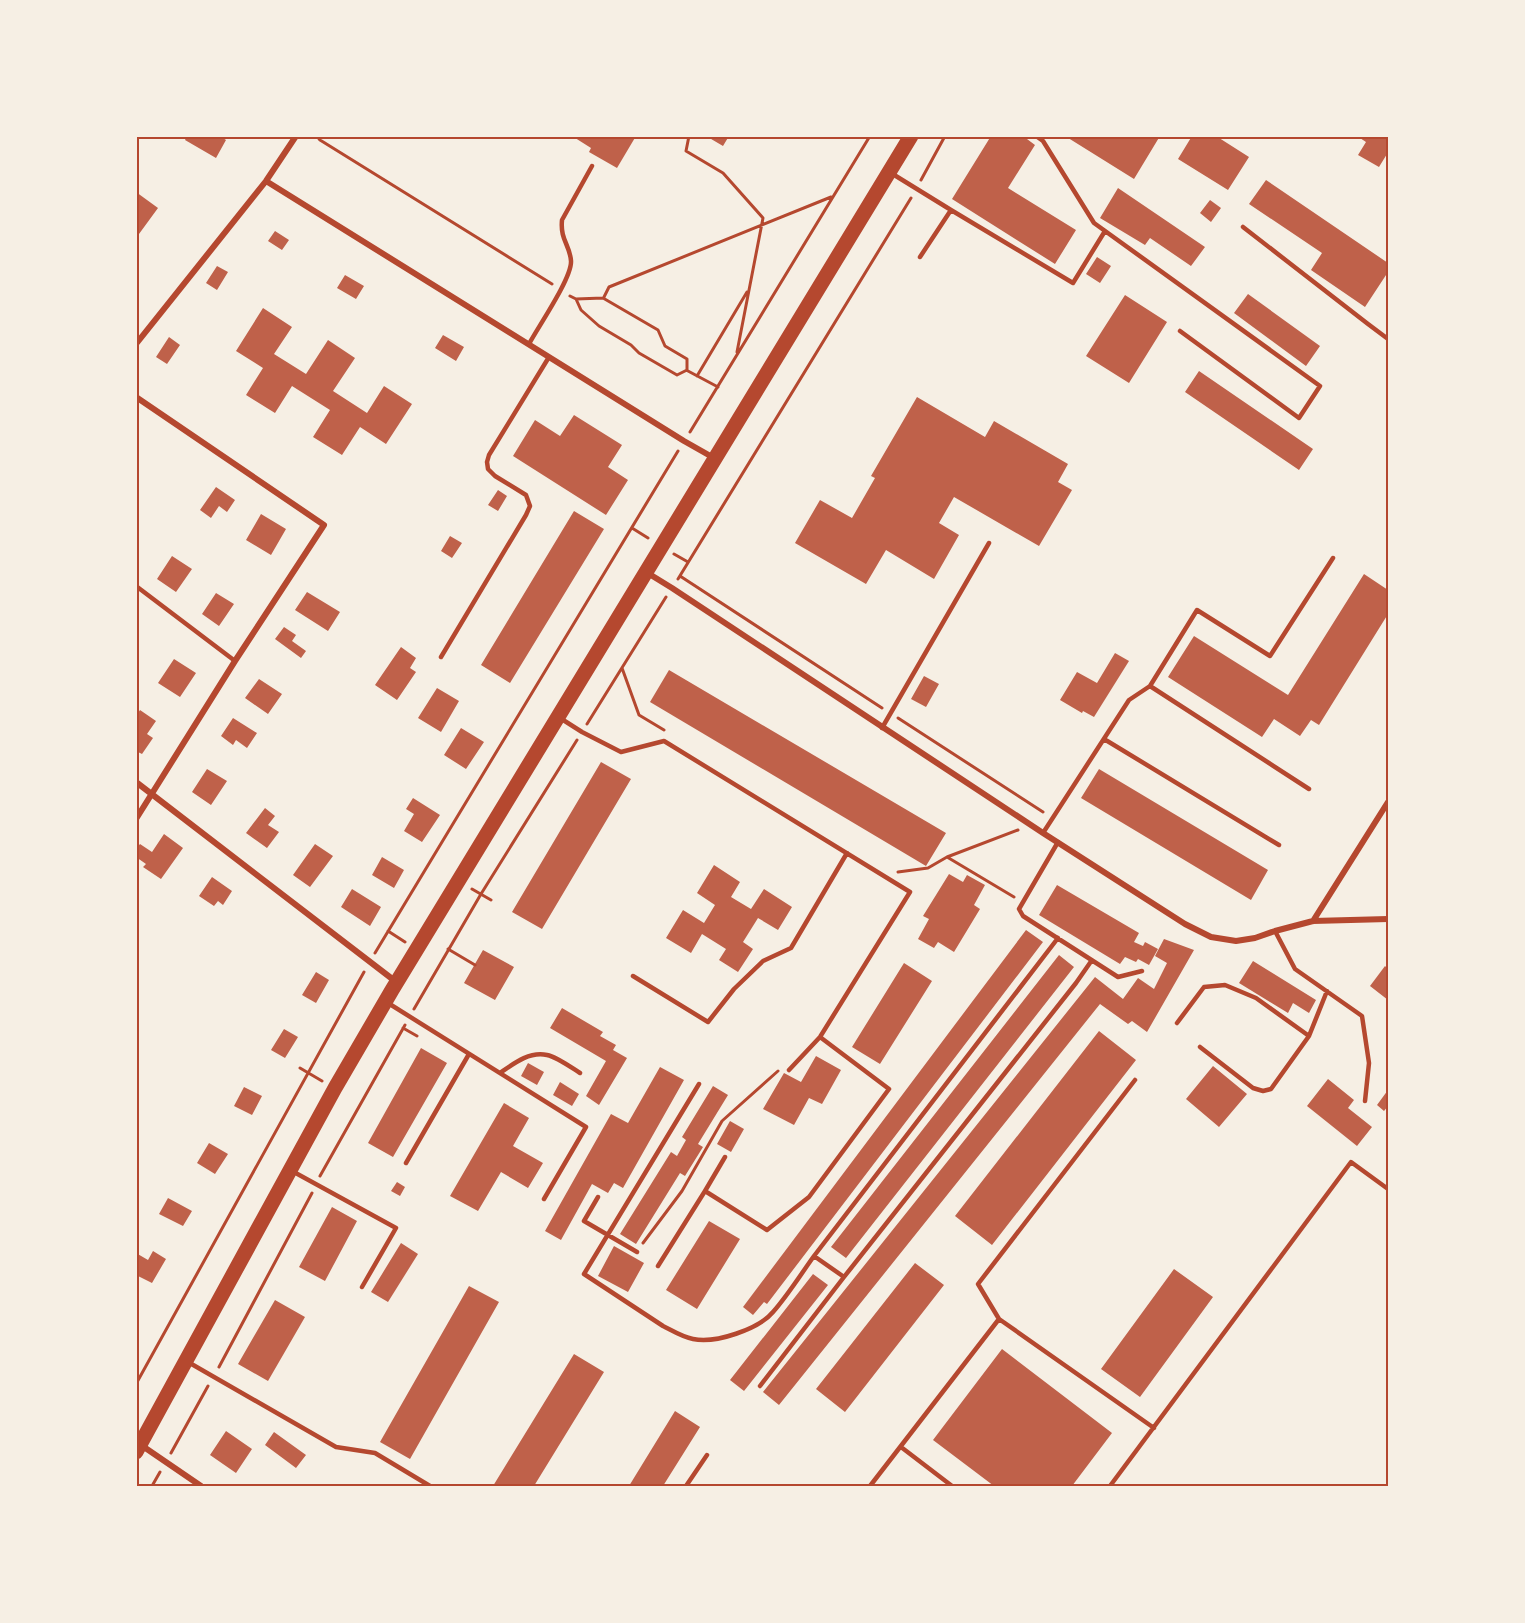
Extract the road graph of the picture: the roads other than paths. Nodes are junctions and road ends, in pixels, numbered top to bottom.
1 (296, 136) edge
2 (911, 136) edge
3 (1036, 136) edge
4 (592, 166) dead end
5 (889, 172) junction
6 (266, 181) junction
7 (951, 210) junction
8 (1243, 227) dead end
9 (1105, 231) junction
10 (920, 257) dead end
11 (1180, 330) dead end
12 (1389, 339) edge
13 (136, 344) edge
14 (529, 344) junction
15 (549, 357) junction
16 (136, 397) edge
17 (714, 458) junction
18 (989, 543) dead end
19 (1333, 558) dead end
20 (645, 572) junction
21 (136, 586) edge
22 (441, 657) dead end
23 (235, 661) junction
24 (1150, 686) junction
25 (557, 717) junction
26 (882, 728) junction
27 (1104, 739) junction
28 (136, 782) edge
29 (1310, 789) dead end
30 (152, 794) junction
31 (1389, 802) edge
32 (136, 819) edge
33 (1043, 832) junction
34 (1058, 842) junction
35 (1279, 845) dead end
36 (847, 854) junction
37 (1389, 919) edge
38 (1313, 921) junction
39 (1275, 931) junction
40 (1058, 938) junction
41 (1092, 960) junction
42 (1142, 971) dead end
43 (633, 976) dead end
44 (396, 982) junction
45 (1327, 991) junction
46 (385, 1001) junction
47 (1177, 1023) dead end
48 (1309, 1036) junction
49 (820, 1037) junction
50 (1200, 1047) dead end
51 (469, 1054) junction
52 (789, 1070) road end
53 (580, 1073) dead end
54 (500, 1074) junction
55 (1135, 1080) dead end
56 (699, 1084) dead end
57 (1365, 1101) dead end
58 (725, 1157) dead end
59 (406, 1163) dead end
60 (290, 1169) junction
61 (1389, 1189) edge
62 (705, 1191) junction
63 (598, 1197) dead end
64 (544, 1199) dead end
65 (607, 1235) junction
66 (637, 1252) road end
67 (814, 1256) junction
68 (658, 1266) dead end
69 (844, 1277) junction
70 (362, 1287) dead end
71 (999, 1319) junction
72 (186, 1360) junction
73 (759, 1386) dead end
74 (1154, 1428) junction
75 (901, 1447) junction
76 (139, 1448) edge
77 (707, 1455) dead end
78 (201, 1486) edge
79 (430, 1486) edge
80 (686, 1486) edge
81 (870, 1486) edge
82 (952, 1486) edge
83 (1110, 1486) edge

1 - 6 street
2 - 5 main road
3 - 9 lane
4 - 14 lane
5 - 7 lane
5 - 17 main road
6 - 13 street
6 - 14 street
7 - 9 lane
7 - 10 lane
8 - 12 lane
9 - 11 lane
14 - 15 street
15 - 17 street
15 - 22 lane
16 - 23 street
17 - 20 main road
18 - 26 lane
19 - 24 lane
20 - 25 main road
20 - 26 street
21 - 23 lane
23 - 30 street
24 - 27 lane
24 - 29 lane
25 - 36 lane
25 - 44 main road
26 - 33 street
27 - 33 lane
27 - 35 lane
28 - 30 street
30 - 32 street
30 - 44 street
31 - 38 street
33 - 34 street
34 - 39 street
34 - 40 lane
36 - 43 lane
36 - 49 lane
37 - 38 street
38 - 39 street
39 - 45 lane
40 - 41 lane
40 - 67 lane
41 - 42 lane
41 - 69 lane
44 - 46 main road
45 - 48 lane
45 - 57 lane
46 - 51 lane
46 - 60 main road
47 - 48 lane
48 - 50 lane
49 - 52 lane
49 - 62 lane
51 - 54 lane
51 - 59 lane
53 - 54 lane
54 - 64 lane
55 - 71 lane
56 - 65 lane
58 - 62 lane
60 - 70 lane
60 - 72 main road
61 - 74 lane
62 - 68 lane
63 - 65 lane
65 - 66 lane
65 - 67 lane
67 - 69 lane
69 - 73 lane
71 - 74 lane
71 - 75 lane
72 - 76 main road
72 - 79 lane
74 - 83 lane
75 - 81 lane
75 - 82 lane
76 - 78 street
77 - 80 lane

